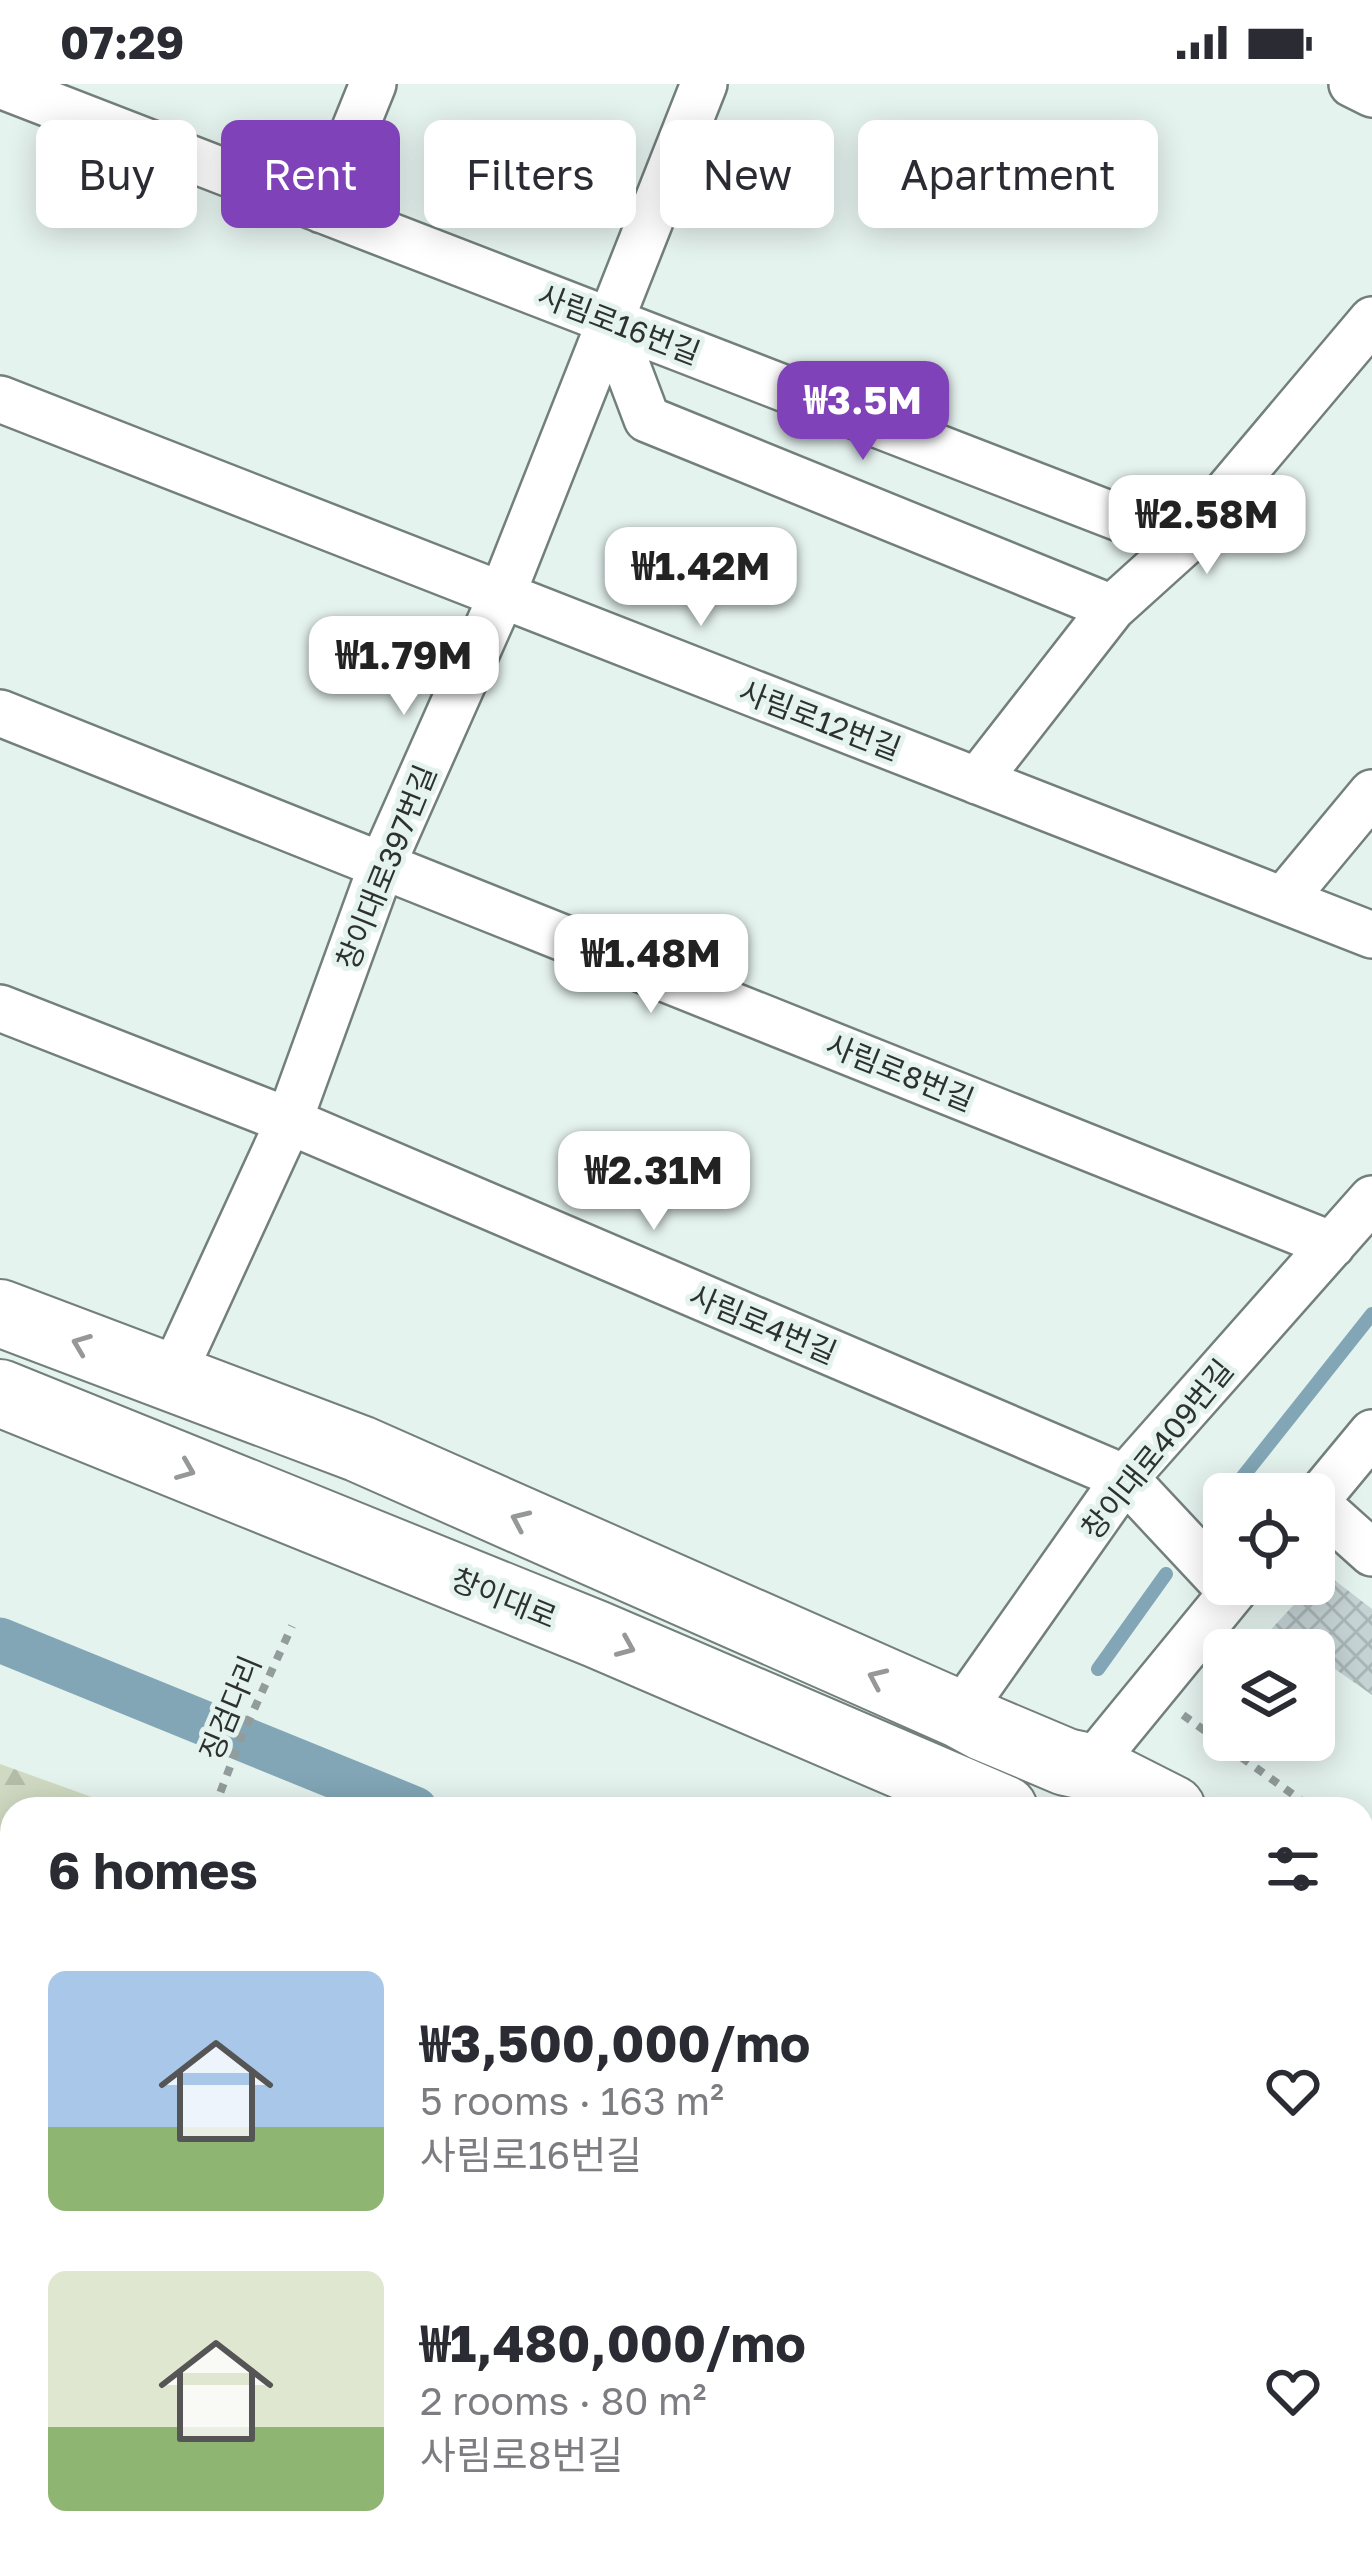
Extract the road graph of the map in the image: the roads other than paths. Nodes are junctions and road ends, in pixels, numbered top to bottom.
1 (374, 84) edge
2 (704, 84) edge
3 (1352, 84) edge
4 (0, 86) edge
5 (47, 93) edge
6 (1372, 94) edge
7 (359, 120) edge
8 (221, 167) edge
9 (369, 228) edge
10 (1372, 320) edge
11 (610, 321) junction
12 (0, 399) edge
13 (1184, 543) junction
14 (502, 595) junction
15 (1112, 608) junction
16 (0, 712) edge
17 (977, 781) junction
18 (1372, 793) edge
19 (382, 865) junction
20 (1282, 900) junction
21 (1372, 935) edge
22 (0, 1008) edge
23 (290, 1121) junction
24 (1372, 1199) edge
25 (1332, 1245) junction
26 (0, 1313) edge
27 (170, 1380) junction
28 (0, 1394) edge
29 (1372, 1433) edge
30 (1335, 1477) edge
31 (1125, 1478) junction
32 (1335, 1520) edge
33 (1372, 1553) edge
34 (1203, 1558) edge
35 (1216, 1605) edge
36 (971, 1720) junction
37 (1077, 1765) junction
38 (977, 1797) edge
39 (1146, 1797) edge

1 - 7 street
2 - 11 street, 창이대로397번길
3 - 6 street
4 - 5 street, 사림로16번길
5 - 8 street, 사림로16번길
9 - 11 street, 사림로16번길
10 - 13 street
11 - 13 street, 사림로16번길
11 - 14 street, 창이대로397번길
11 - 15 street
12 - 14 street, 사림로12번길
13 - 15 street
14 - 17 street, 사림로12번길
14 - 19 street, 창이대로397번길
15 - 17 street
16 - 19 street, 사림로8번길
17 - 20 street, 사림로12번길
18 - 20 street
19 - 23 street, 창이대로397번길
19 - 25 street, 사림로8번길
20 - 21 street, 사림로12번길
22 - 23 street, 사림로4번길
23 - 27 street, 창이대로397번길
23 - 31 street, 사림로4번길
24 - 25 street, 창이대로409번길
25 - 31 street, 창이대로409번길
27 -> 26 main road
36 -> 27 main road
28 -> 38 main road, 창이대로
29 - 30 street
31 - 34 street, 사림로4번길
31 - 36 street, 창이대로409번길
32 - 33 street
35 - 37 street
36 - 37 main road
37 - 39 main road

